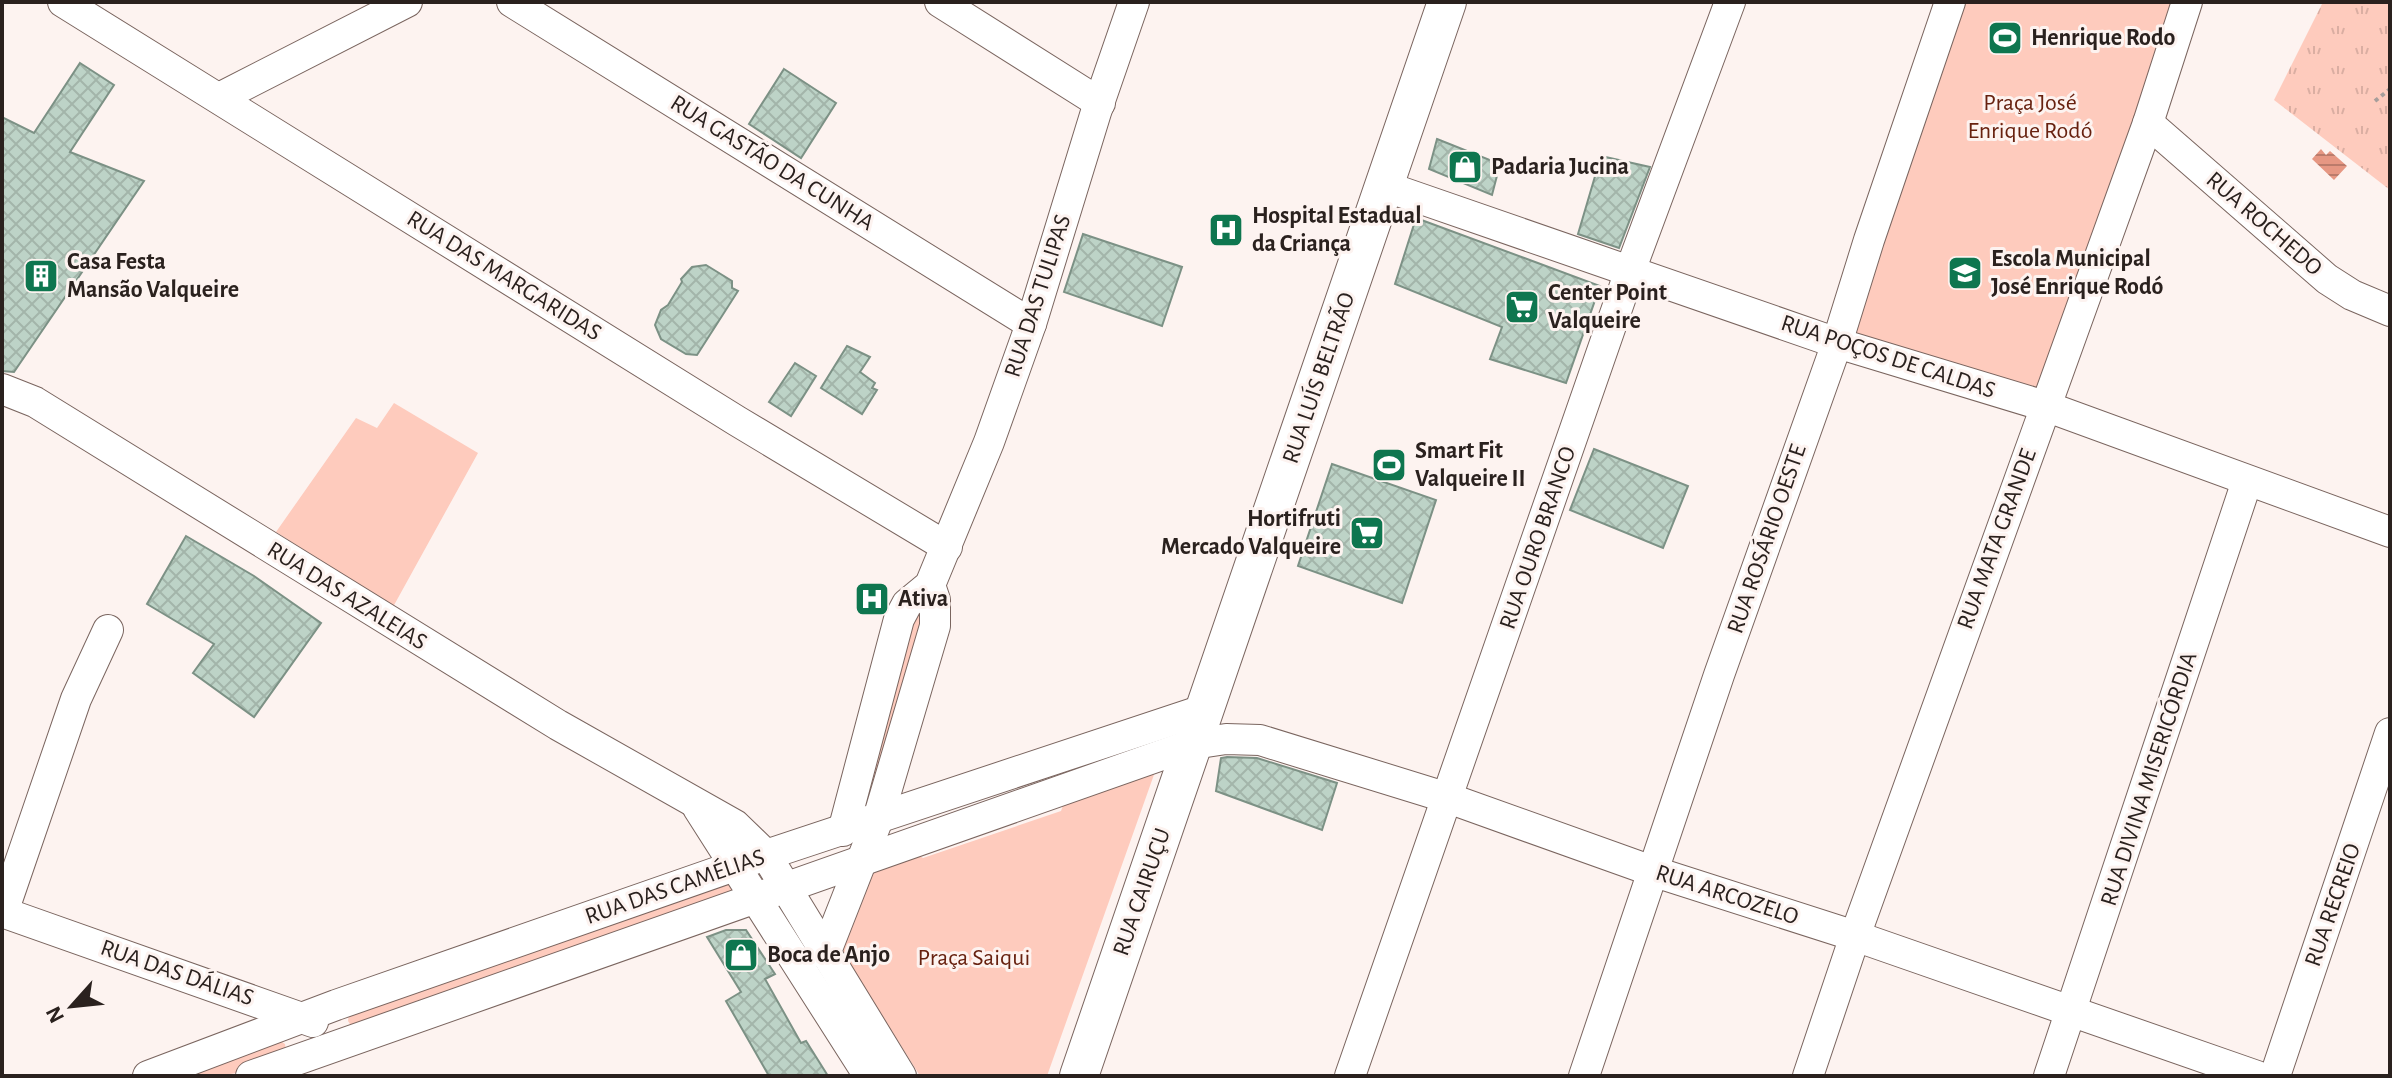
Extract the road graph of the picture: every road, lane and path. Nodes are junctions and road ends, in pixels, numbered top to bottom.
1 (63, 2) edge
2 (407, 2) edge
3 (512, 2) edge
4 (940, 2) edge
5 (1134, 2) edge
6 (1447, 2) edge
7 (1730, 2) edge
8 (1950, 2) edge
9 (2187, 2) edge
10 (91, 12) edge
11 (2390, 89) edge
12 (219, 98) junction
13 (2375, 101) dead end
14 (1100, 103) junction
15 (2148, 123) junction
16 (1384, 186) junction
17 (1630, 271) junction
18 (2390, 311) edge
19 (1031, 324) junction
20 (1837, 343) junction
21 (2, 389) edge
22 (2045, 406) junction
23 (2247, 481) junction
24 (2390, 532) edge
25 (947, 547) junction
26 (930, 585) junction
27 (108, 630) dead end
28 (1206, 709) junction
29 (2390, 733) edge
30 (1193, 744) junction
31 (1448, 798) junction
32 (694, 802) junction
33 (878, 819) junction
34 (843, 831) junction
35 (766, 855) junction
36 (862, 862) junction
37 (736, 866) junction
38 (1655, 872) junction
39 (786, 887) junction
40 (757, 898) junction
41 (3, 912) edge
42 (1855, 936) junction
43 (825, 954) junction
44 (2073, 1011) junction
45 (305, 1018) junction
46 (349, 1041) junction
47 (899, 1075) edge
48 (148, 1076) edge
49 (251, 1076) edge
50 (869, 1076) edge
51 (1079, 1076) edge
52 (1350, 1076) edge
53 (1584, 1076) edge
54 (1808, 1076) edge
55 (2049, 1076) edge
56 (2257, 1076) edge
57 (2275, 1076) edge

1 - 10 street, RUA DAS MARGARIDAS
2 - 12 street
3 - 19 street, RUA GASTÃO DA CUNHA
4 - 14 street
5 - 14 street, RUA DAS TULIPAS
6 - 16 main road, RUA LUÍS BELTRÃO
7 - 17 street, RUA OURO BRANCO
8 - 20 street, RUA ROSÁRIO OESTE
9 - 15 street, RUA MATA GRANDE
10 - 12 street, RUA DAS MARGARIDAS
11 - 13 path
12 - 25 street, RUA DAS MARGARIDAS
14 - 19 street, RUA DAS TULIPAS
15 - 18 street, RUA ROCHEDO
15 - 22 street, RUA MATA GRANDE
16 - 17 street, RUA POÇOS DE CALDAS
16 - 28 main road, RUA LUÍS BELTRÃO
17 - 20 street, RUA POÇOS DE CALDAS
17 - 31 street, RUA OURO BRANCO
19 - 25 street, RUA DAS TULIPAS
20 - 22 street, RUA POÇOS DE CALDAS
20 - 38 street, RUA ROSÁRIO OESTE
21 - 32 street, RUA DAS AZALEIAS
22 - 23 street, RUA POÇOS DE CALDAS
22 - 42 street, RUA MATA GRANDE
23 - 24 street, RUA POÇOS DE CALDAS
23 - 44 street, RUA DIVINA MISERICÓRDIA
25 - 26 street, RUA DAS TULIPAS
26 - 33 street
26 - 34 street, RUA DAS TULIPAS
27 - 41 street
28 - 30 main road, RUA CAIRUÇU
28 - 33 street, RUA DAS CAMÉLIAS
29 - 57 street, RUA RECREIO
30 - 31 street, RUA ARCOZELO
30 - 36 street, RUA DAS CAMÉLIAS
30 - 51 main road, RUA CAIRUÇU
31 - 38 street, RUA ARCOZELO
31 - 52 street, RUA OURO BRANCO
32 - 35 street, RUA DAS AZALEIAS
32 - 37 street, RUA DAS AZALEIAS
33 - 34 street, RUA DAS CAMÉLIAS
33 - 36 street
34 - 35 street, RUA DAS CAMÉLIAS
35 - 37 street, RUA DAS CAMÉLIAS
35 - 39 street
36 - 39 street, RUA DAS CAMÉLIAS
36 - 43 street
37 - 40 street
37 - 45 street, RUA DAS CAMÉLIAS
38 - 42 street, RUA ARCOZELO
38 - 53 street, RUA ROSÁRIO OESTE
39 - 40 street, RUA DAS CAMÉLIAS
39 - 43 street
40 - 46 street, RUA DAS CAMÉLIAS
40 - 50 street
41 - 45 street, RUA DAS DÁLIAS
42 - 44 street, RUA ARCOZELO
42 - 54 street, RUA MATA GRANDE
43 - 47 street
44 - 55 street, RUA DIVINA MISERICÓRDIA
44 - 56 street, RUA ARCOZELO
45 - 46 street, RUA DAS DÁLIAS
45 - 48 street, RUA DAS CAMÉLIAS
46 - 49 street, RUA DAS CAMÉLIAS

